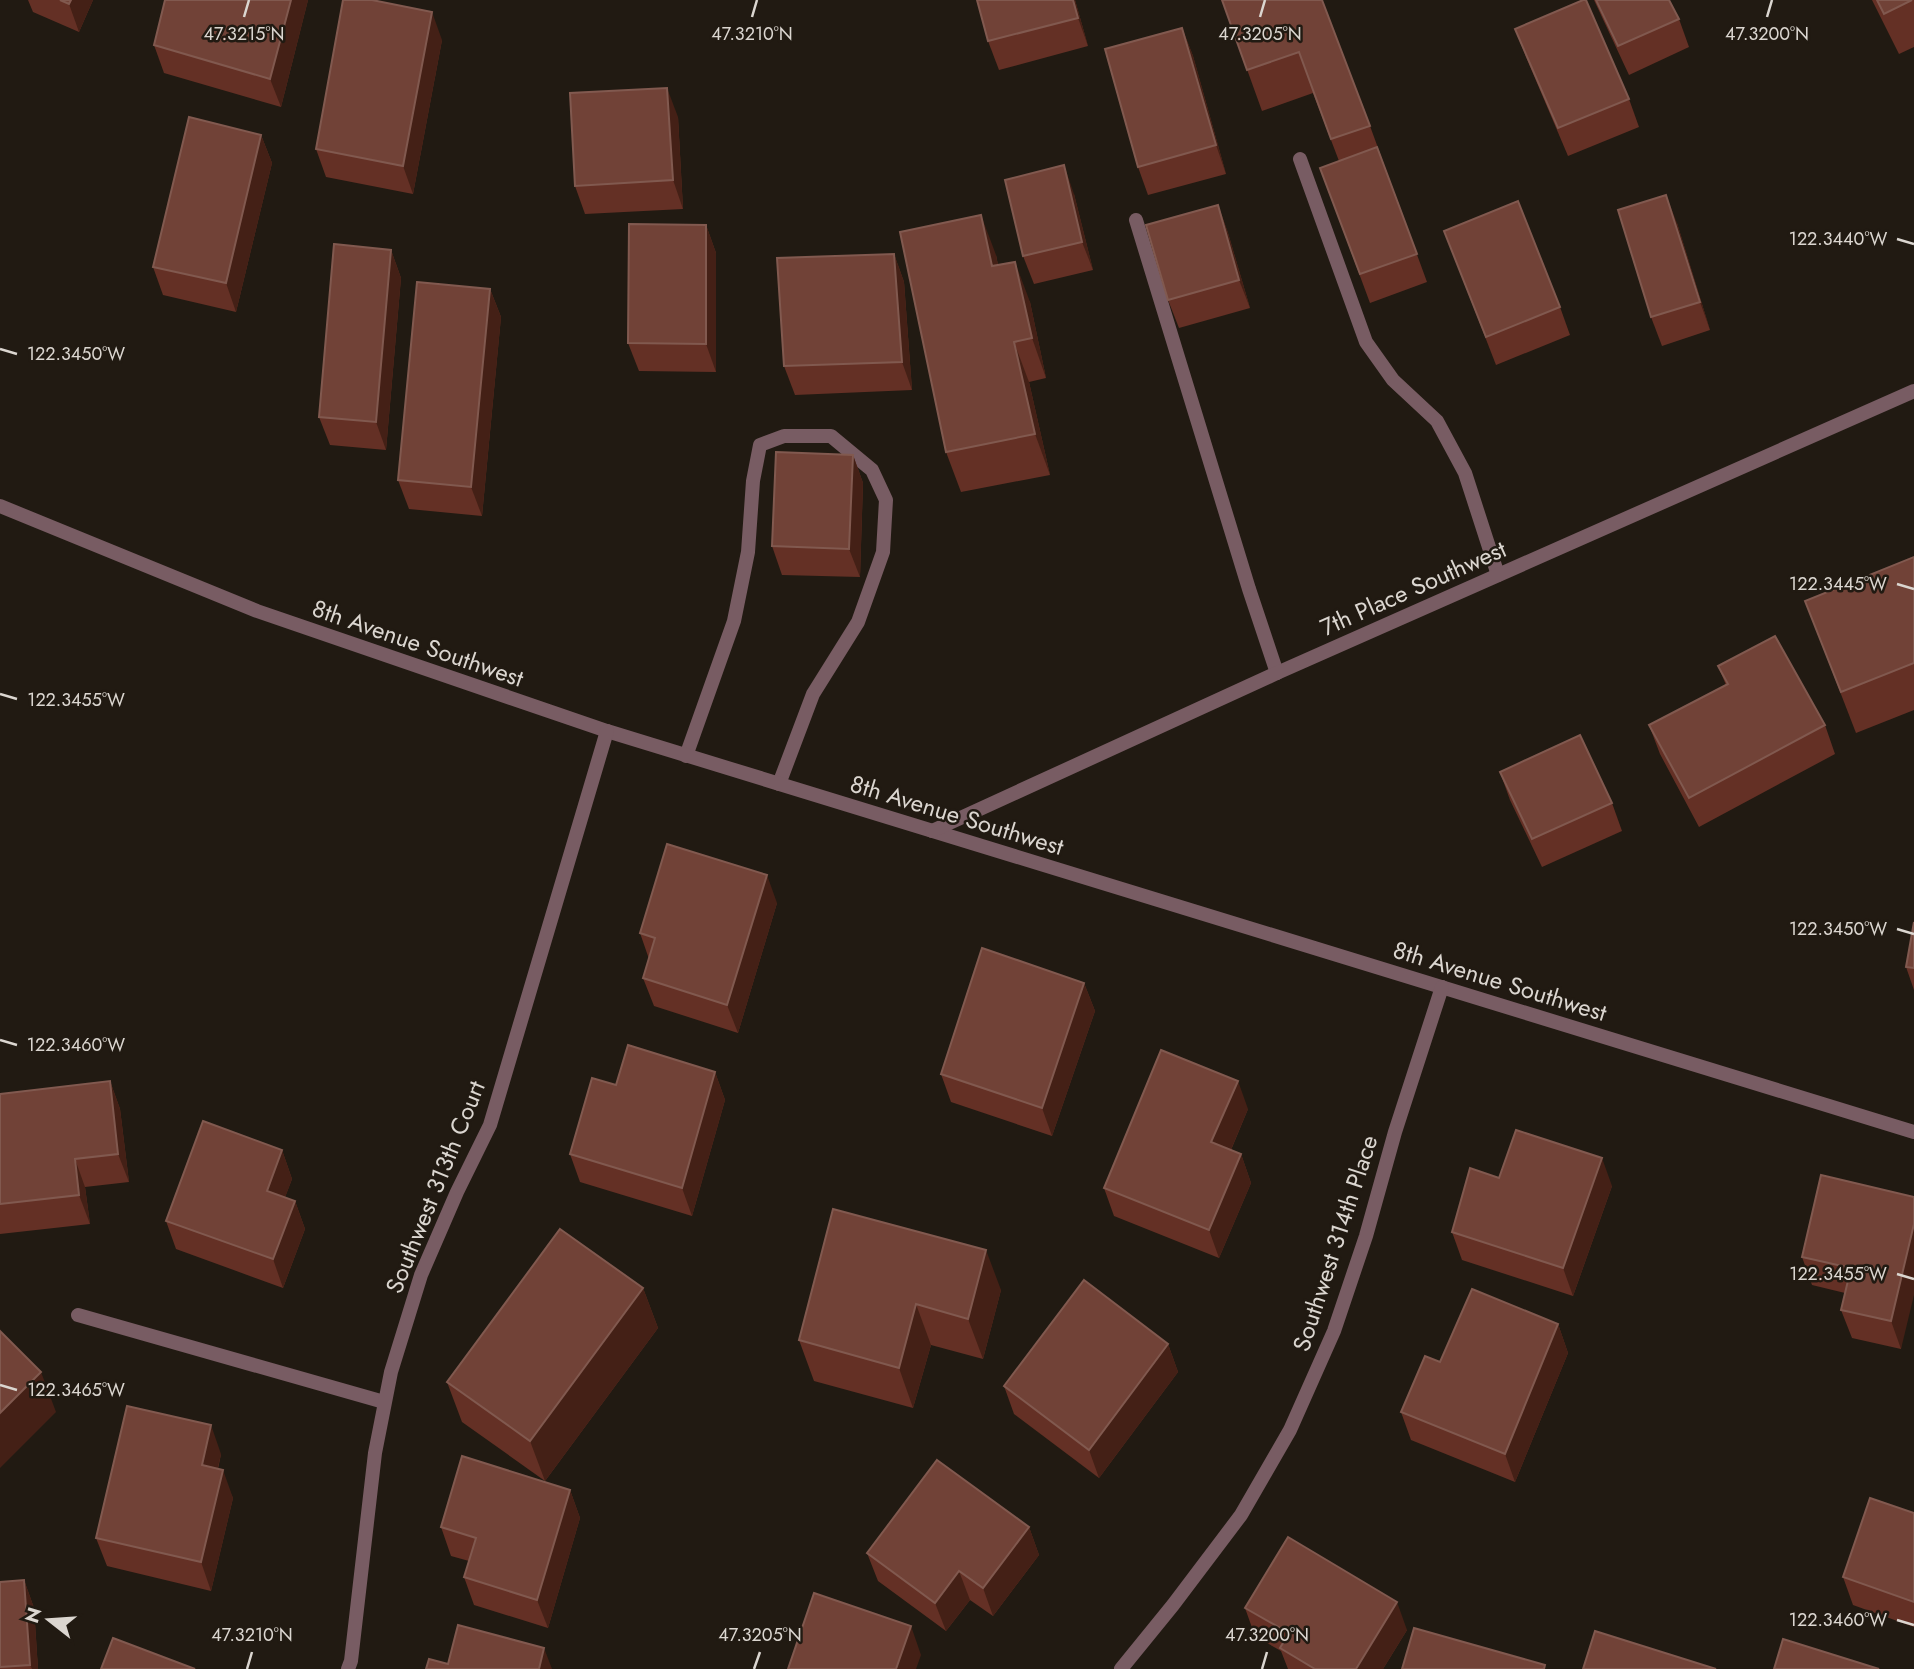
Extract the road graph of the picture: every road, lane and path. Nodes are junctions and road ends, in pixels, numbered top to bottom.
1 (1300, 159) dead end
2 (1136, 220) dead end
3 (1914, 391) edge
4 (0, 506) edge
5 (1498, 575) junction
6 (1277, 673) junction
7 (607, 731) junction
8 (686, 756) junction
9 (779, 784) junction
10 (932, 831) junction
11 (1442, 987) junction
12 (1914, 1132) edge
13 (78, 1315) dead end
14 (384, 1402) junction
15 (348, 1669) edge
16 (1121, 1669) edge

1 - 5 street
2 - 6 street
3 - 5 street, 7th Place Southwest
4 - 7 street, 8th Avenue Southwest
5 - 6 street, 7th Place Southwest
6 - 10 street, 7th Place Southwest
7 - 8 street, 8th Avenue Southwest
7 - 14 street, Southwest 313th Court
8 - 9 street, 8th Avenue Southwest
8 - 9 street
9 - 10 street, 8th Avenue Southwest
10 - 11 street, 8th Avenue Southwest
11 - 12 street, 8th Avenue Southwest
11 - 16 street, Southwest 314th Place
13 - 14 street
14 - 15 street, Southwest 313th Court

